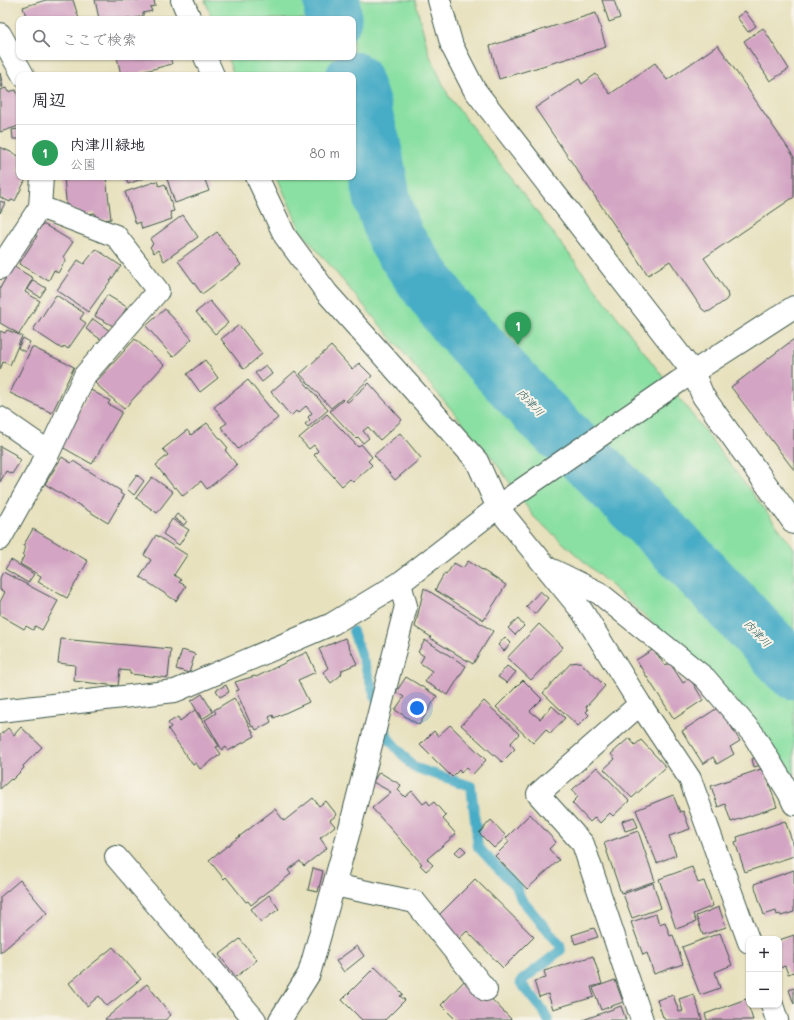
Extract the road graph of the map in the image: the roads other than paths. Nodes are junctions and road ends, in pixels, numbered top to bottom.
1 (182, 0) edge
2 (439, 0) edge
3 (189, 16) edge
4 (0, 34) edge
5 (207, 60) edge
6 (21, 72) edge
7 (212, 72) edge
8 (42, 180) edge
9 (258, 180) edge
10 (40, 207) junction
11 (0, 268) edge
12 (794, 307) edge
13 (686, 377) junction
14 (0, 418) edge
15 (49, 452) junction
16 (505, 503) junction
17 (794, 523) edge
18 (0, 540) edge
19 (547, 568) junction
20 (400, 583) junction
21 (640, 704) junction
22 (0, 711) edge
23 (794, 804) edge
24 (116, 857) dead end
25 (334, 885) junction
26 (747, 936) edge
27 (486, 990) dead end
28 (773, 1008) edge
29 (255, 1020) edge
30 (280, 1020) edge
31 (642, 1020) edge
32 (778, 1020) edge

1 - 3 street
2 - 13 street
4 - 6 street
5 - 7 street
8 - 10 street
9 - 16 street
10 - 11 street
10 - 15 street
12 - 13 street
13 - 16 street
13 - 17 street
14 - 15 street
15 - 18 street
16 - 19 street
16 - 20 street
19 - 21 street
19 - 23 street
20 - 22 street
20 - 25 street
21 - 26 street
21 - 31 street
24 - 29 street
25 - 27 street
25 - 30 street
28 - 32 street

